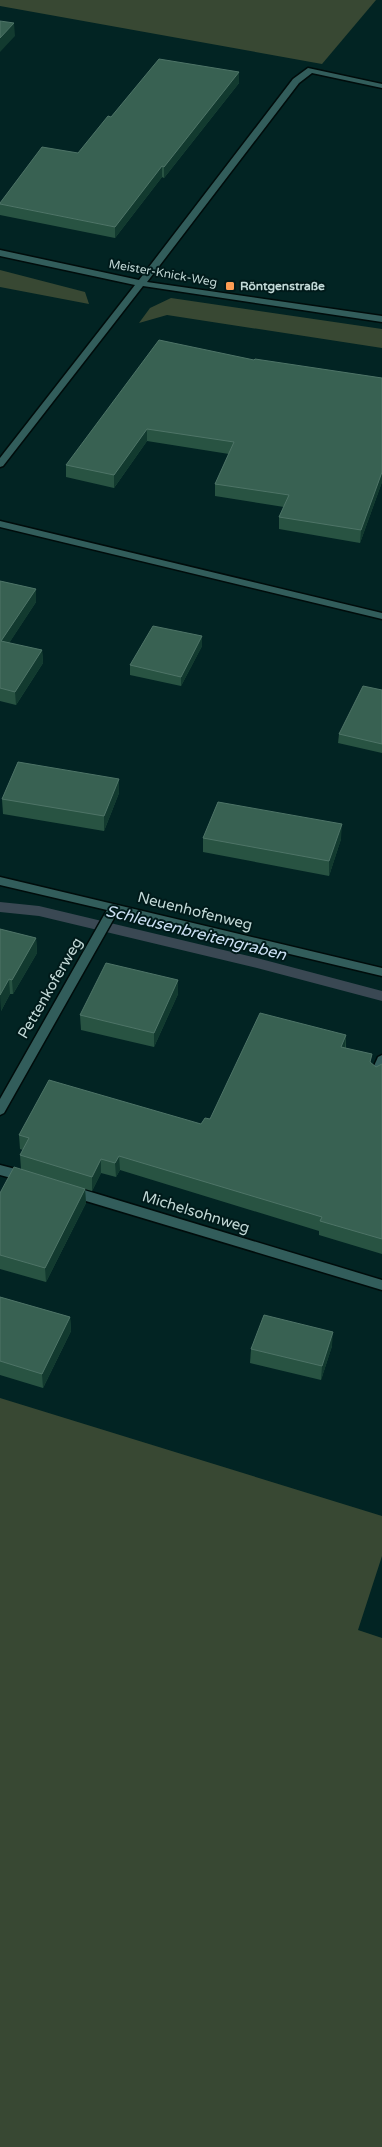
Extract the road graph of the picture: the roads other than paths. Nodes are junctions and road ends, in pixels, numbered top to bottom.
1 (382, 86) edge
2 (0, 253) edge
3 (139, 283) junction
4 (382, 319) edge
5 (0, 464) edge
6 (0, 524) edge
7 (382, 616) edge
8 (0, 881) edge
9 (112, 912) junction
10 (382, 972) edge
11 (382, 1060) edge
12 (376, 1075) edge
13 (0, 1110) edge
14 (0, 1170) edge
15 (38, 1181) edge
16 (57, 1187) edge
17 (382, 1285) edge

1 - 3 street
2 - 3 street, Meister-Knick-Weg
3 - 4 street, Meister-Knick-Weg
3 - 5 street
6 - 7 street
8 - 9 street, Neuenhofenweg
9 - 10 street, Neuenhofenweg
9 - 13 street, Pettenkoferweg
11 - 12 street
14 - 15 street
16 - 17 street, Michelsohnweg

